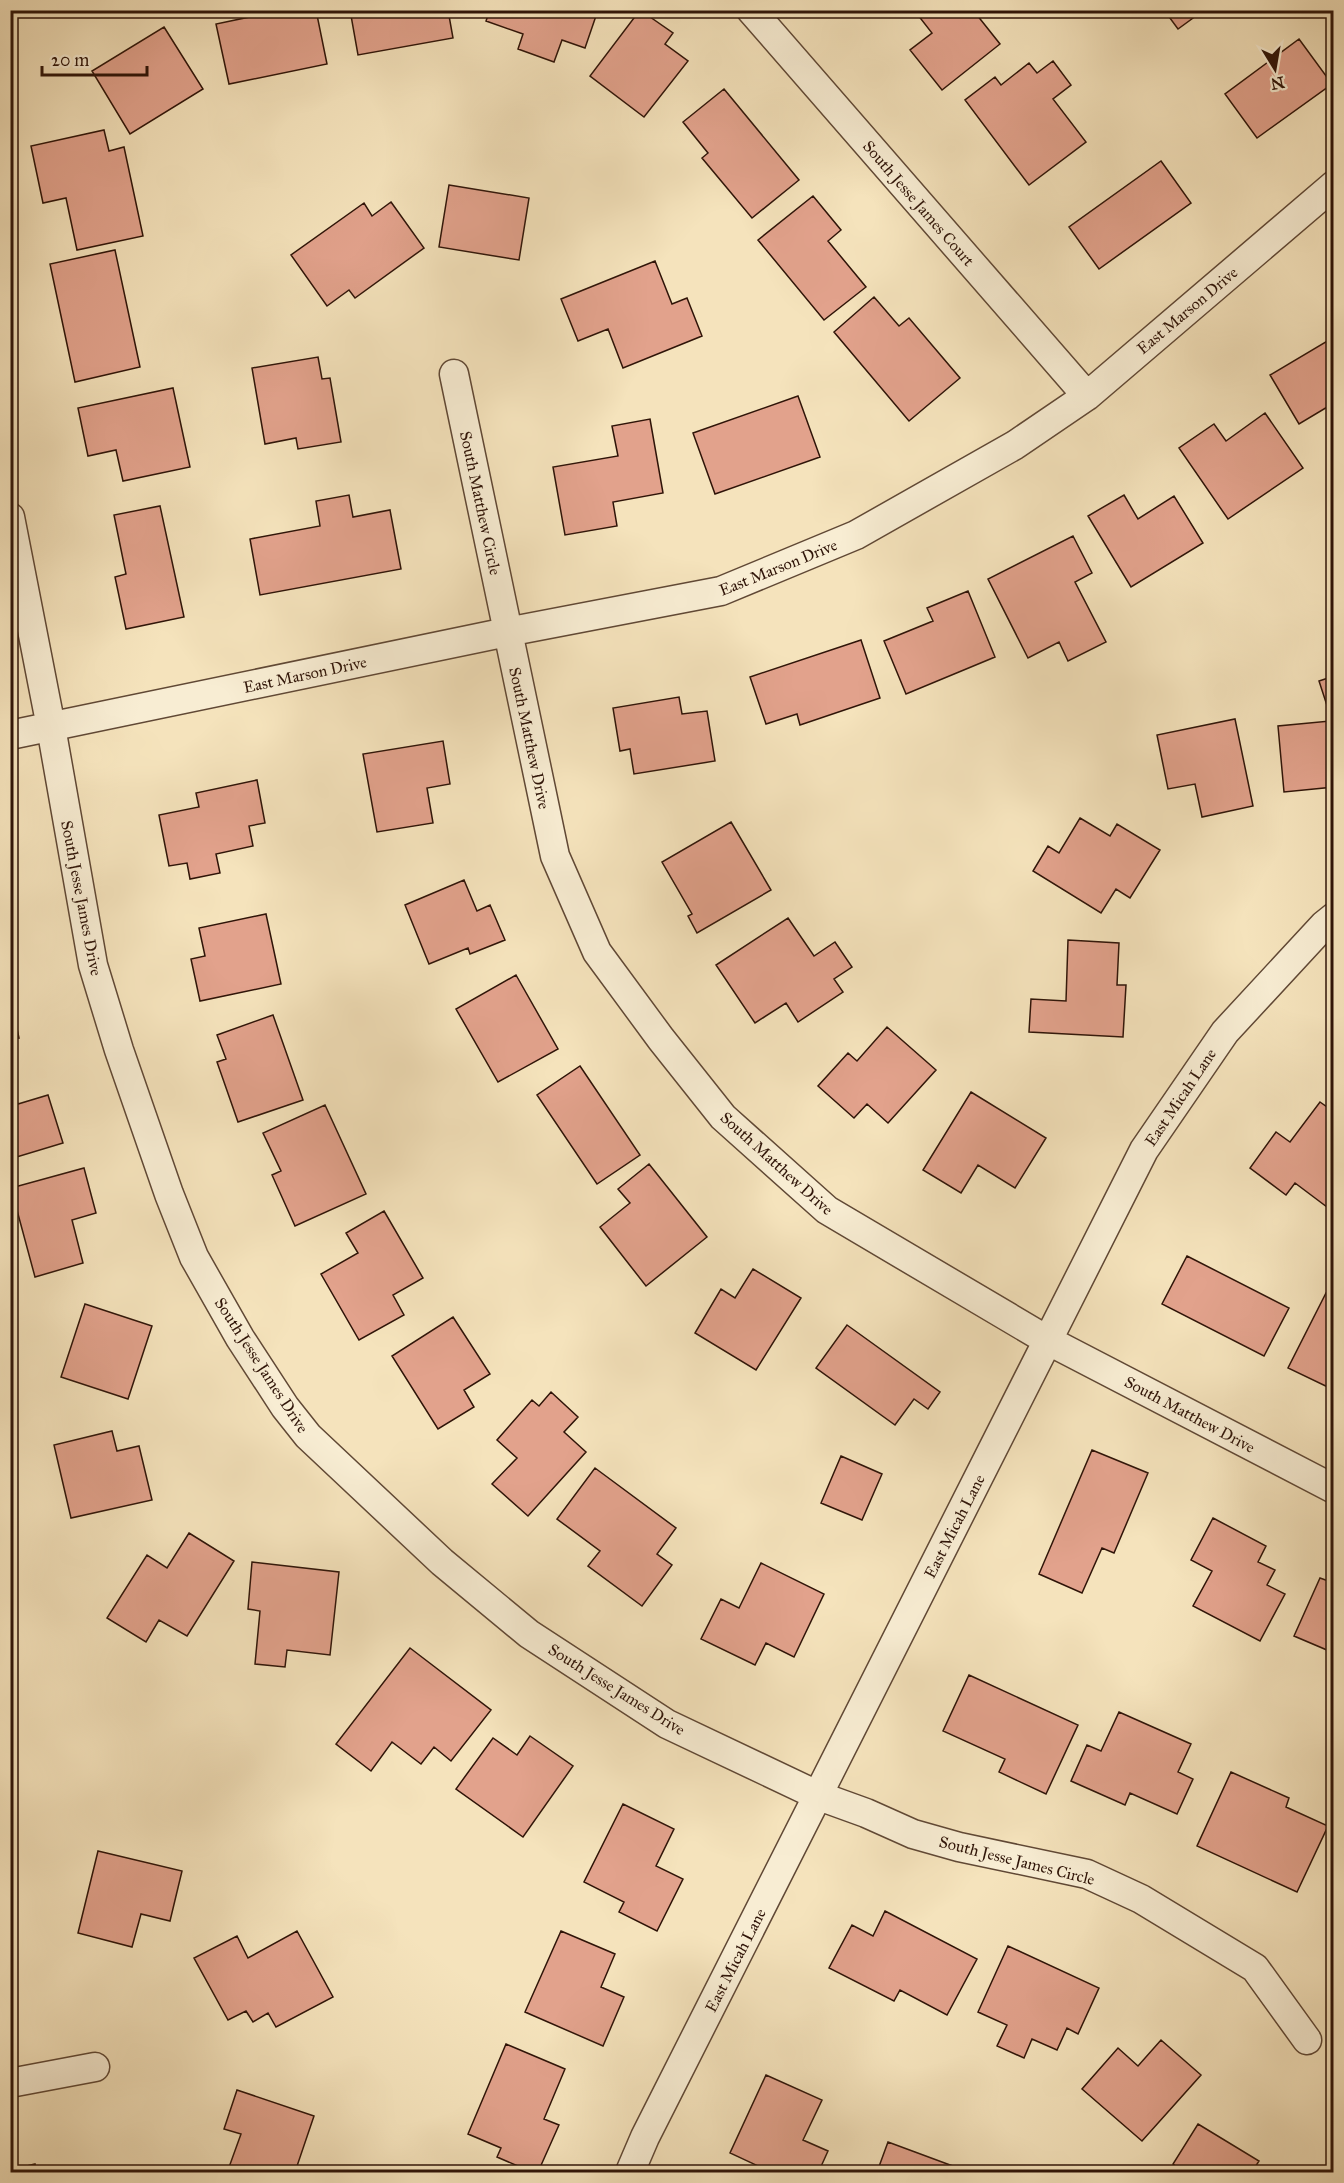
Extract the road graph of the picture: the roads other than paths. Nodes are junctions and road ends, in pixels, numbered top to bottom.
1 (751, 10) edge
2 (1334, 185) edge
3 (454, 374) dead end
4 (1087, 396) junction
5 (10, 517) edge
6 (507, 632) junction
7 (51, 727) junction
8 (10, 735) edge
9 (1334, 917) edge
10 (1047, 1340) junction
11 (1334, 1489) edge
12 (819, 1796) junction
13 (1307, 2040) dead end
14 (95, 2067) dead end
15 (10, 2083) edge
16 (630, 2172) edge

1 - 4 street, South Jesse James Court
2 - 4 street, East Marson Drive
3 - 6 street, South Matthew Circle
4 - 6 street, East Marson Drive
5 - 7 street
6 - 7 street, East Marson Drive
6 - 10 street, South Matthew Drive
7 - 8 street, East Marson Drive
7 - 12 street, South Jesse James Drive
9 - 10 street, East Micah Lane
10 - 11 street, South Matthew Drive
10 - 12 street, East Micah Lane
12 - 13 street, South Jesse James Circle
12 - 16 street, East Micah Lane
14 - 15 street

